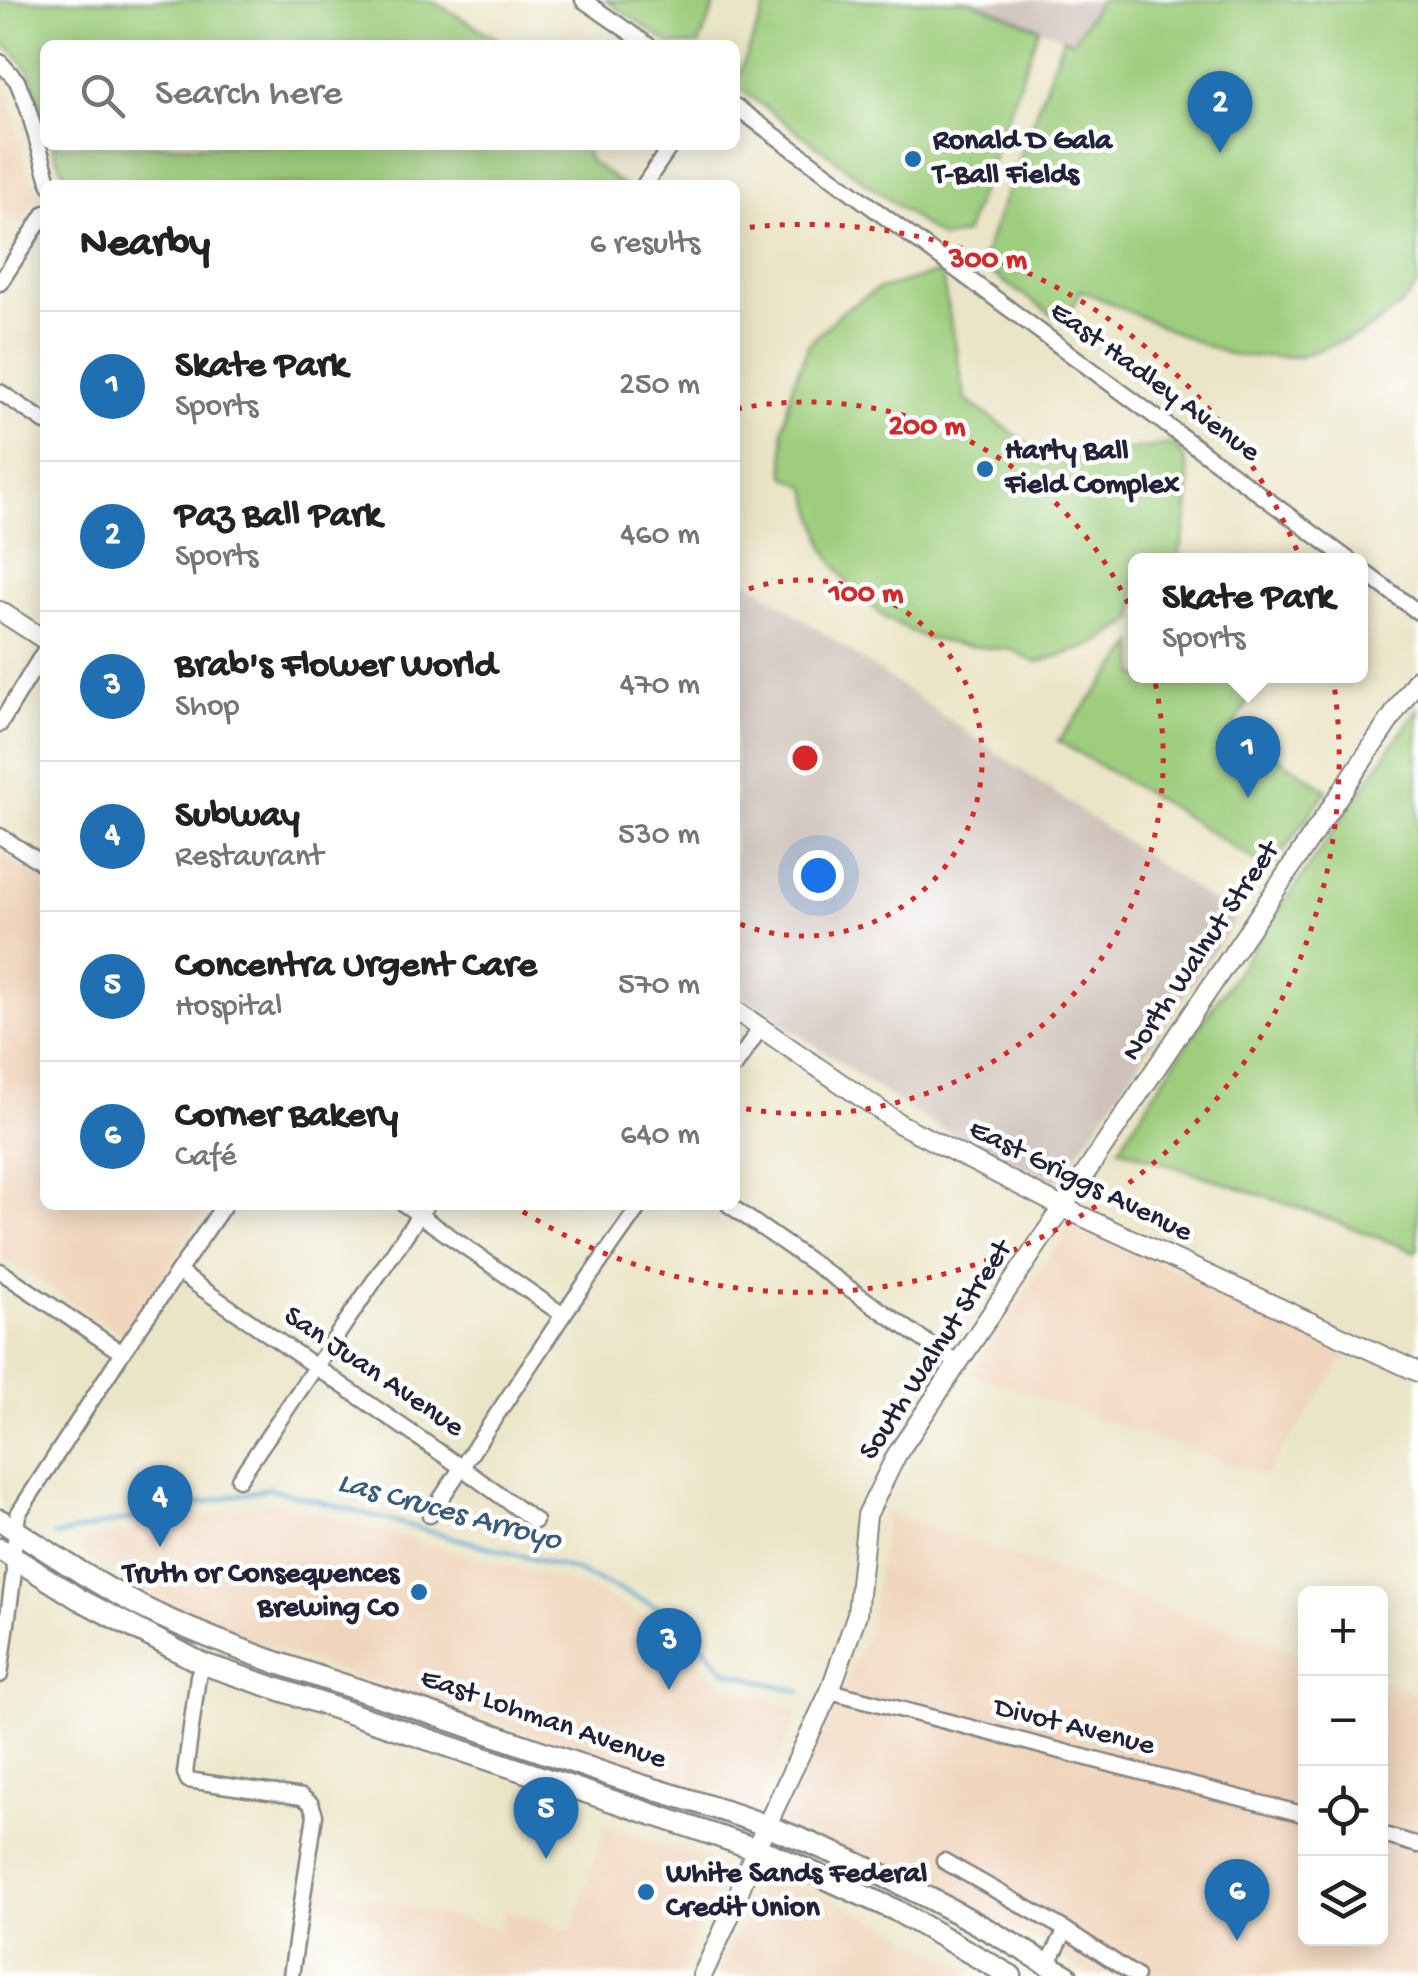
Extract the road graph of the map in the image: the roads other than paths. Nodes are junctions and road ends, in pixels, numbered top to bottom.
1 (584, 0) edge
2 (641, 40) edge
3 (0, 62) edge
4 (740, 110) edge
5 (668, 150) edge
6 (48, 180) edge
7 (647, 180) edge
8 (40, 222) edge
9 (0, 283) edge
10 (0, 392) edge
11 (40, 419) edge
12 (1339, 553) edge
13 (1368, 575) edge
14 (0, 611) edge
15 (1418, 612) edge
16 (40, 637) edge
17 (40, 658) edge
18 (1418, 678) edge
19 (0, 724) edge
20 (0, 836) edge
21 (40, 862) edge
22 (740, 1013) edge
23 (761, 1027) junction
24 (740, 1058) edge
25 (1064, 1208) junction
26 (221, 1210) edge
27 (423, 1210) edge
28 (637, 1210) edge
29 (737, 1210) edge
30 (0, 1270) edge
31 (178, 1272) junction
32 (564, 1314) junction
33 (122, 1353) junction
34 (957, 1363) junction
35 (316, 1369) junction
36 (1418, 1372) edge
37 (461, 1467) junction
38 (239, 1479) dead end
39 (430, 1514) dead end
40 (535, 1521) dead end
41 (11, 1522) edge
42 (7, 1553) edge
43 (203, 1664) junction
44 (0, 1675) edge
45 (830, 1692) junction
46 (1298, 1813) edge
47 (766, 1825) junction
48 (1388, 1836) edge
49 (1418, 1844) edge
50 (756, 1848) junction
51 (944, 1861) dead end
52 (904, 1887) junction
53 (895, 1910) junction
54 (1066, 1930) junction
55 (1043, 1970) edge
56 (291, 1976) edge
57 (702, 1976) edge
58 (1011, 1976) edge
59 (1067, 1976) edge
60 (1136, 1976) edge

1 - 2 street
3 - 6 street
4 - 12 street, East Hadley Avenue
5 - 7 street
8 - 9 street
10 - 11 street
13 - 15 street
14 - 16 street
17 - 19 street
18 - 25 street, North Walnut Street
20 - 21 street
22 - 23 street, East Griggs Avenue
23 - 24 street
23 - 25 street, East Griggs Avenue
25 - 34 street, South Walnut Street
25 - 36 street, East Griggs Avenue
26 - 31 street
27 - 32 street
27 - 35 street
28 - 32 street
29 - 34 street
30 - 33 street
31 - 33 street
31 - 35 street, San Juan Avenue
32 - 37 street
33 - 41 street
34 - 45 street, South Walnut Street
35 - 37 street, San Juan Avenue
35 - 38 street
37 - 39 street
37 - 40 street, San Juan Avenue
41 - 42 street
41 - 47 main road, East Lohman Avenue
42 - 43 main road, East Lohman Avenue
42 - 44 street
43 - 50 main road, East Lohman Avenue
43 - 56 street
45 - 46 street, Divot Avenue
45 - 47 street, South Walnut Street
47 - 50 street, South Walnut Street
47 - 52 main road, East Lohman Avenue
48 - 49 street
50 - 53 main road, East Lohman Avenue
50 - 57 street, South Walnut Street
51 - 54 street
52 - 53 main road
52 - 55 main road, East Lohman Avenue
53 - 58 main road, East Lohman Avenue
54 - 55 street
54 - 60 street
55 - 59 main road, East Lohman Avenue

